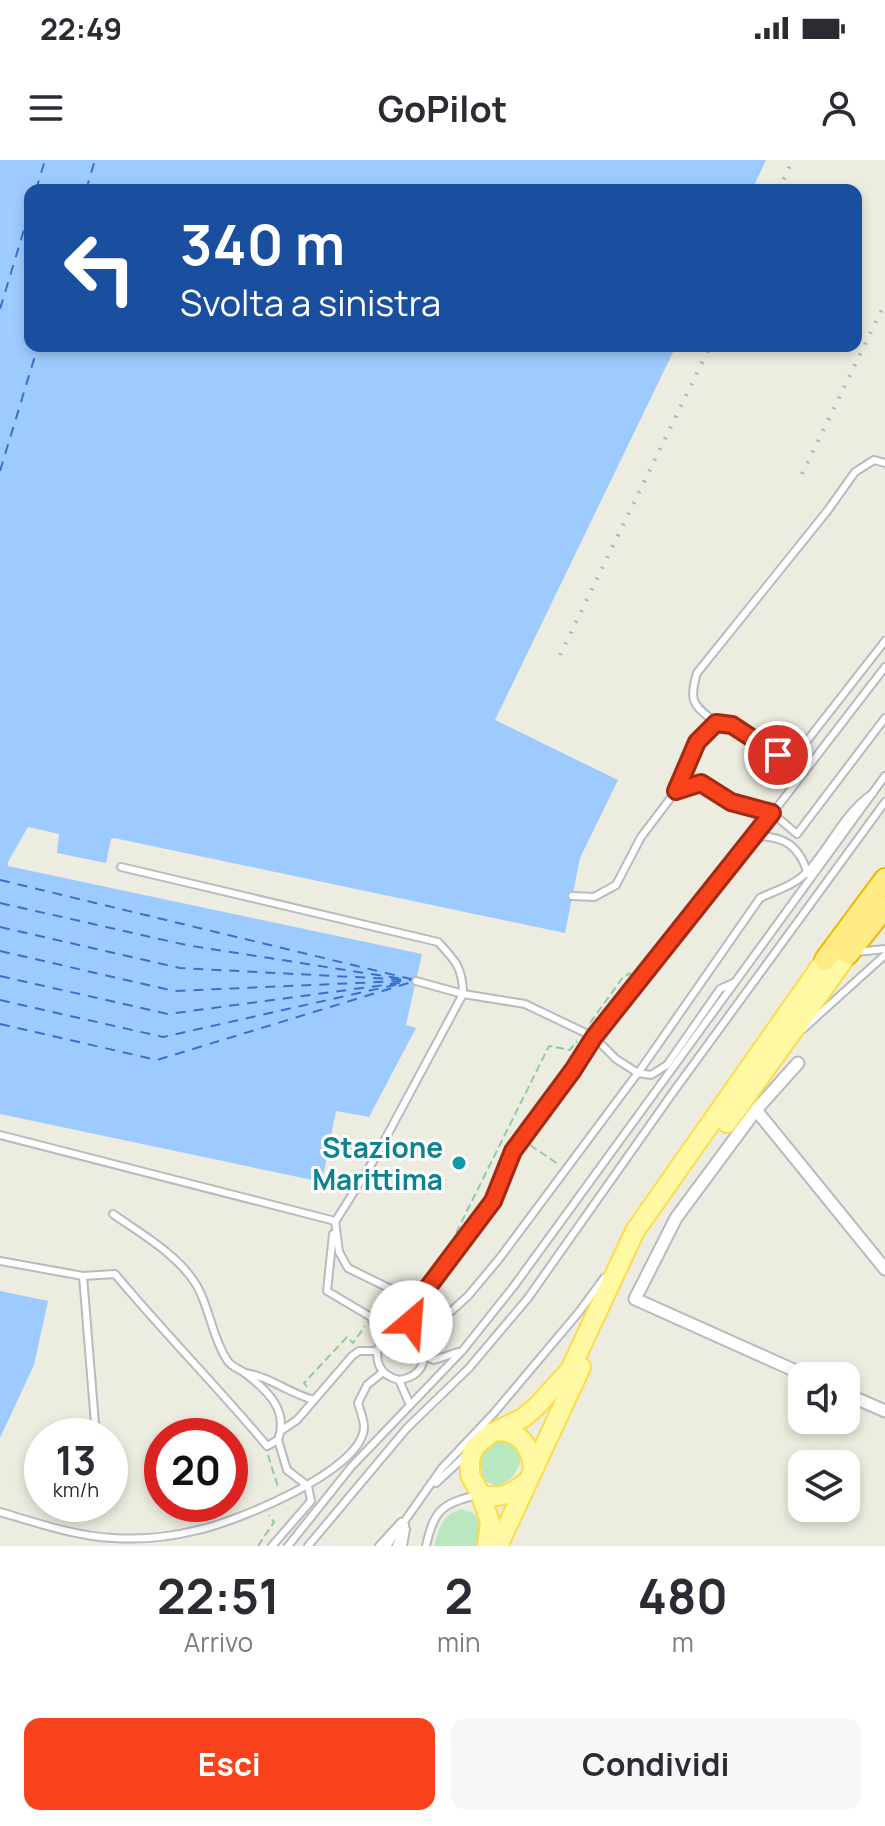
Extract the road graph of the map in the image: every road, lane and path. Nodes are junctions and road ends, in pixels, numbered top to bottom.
1 (885, 463) edge
2 (885, 641) edge
3 (885, 667) edge
4 (885, 718) edge
5 (716, 723) junction
6 (885, 776) edge
7 (676, 791) junction
8 (873, 793) junction
9 (885, 802) edge
10 (772, 813) junction
11 (755, 836) junction
12 (121, 867) dead end
13 (808, 872) junction
14 (885, 879) edge
15 (809, 880) junction
16 (572, 896) dead end
17 (885, 907) edge
18 (885, 949) edge
19 (848, 954) junction
20 (885, 955) edge
21 (825, 960) junction
22 (416, 981) dead end
23 (735, 982) junction
24 (463, 994) junction
25 (594, 1037) junction
26 (787, 1040) junction
27 (798, 1063) dead end
28 (638, 1073) junction
29 (756, 1110) junction
30 (0, 1135) edge
31 (329, 1147) dead end
32 (375, 1158) junction
33 (113, 1214) dead end
34 (335, 1221) junction
35 (635, 1231) junction
36 (0, 1261) edge
37 (885, 1269) edge
38 (83, 1276) junction
39 (417, 1302) junction
40 (410, 1333) junction
41 (380, 1342) junction
42 (463, 1350) junction
43 (376, 1351) junction
44 (424, 1356) junction
45 (788, 1367) edge
46 (383, 1372) junction
47 (245, 1373) junction
48 (399, 1380) junction
49 (314, 1400) junction
50 (860, 1400) edge
51 (410, 1405) junction
52 (885, 1411) edge
53 (95, 1418) edge
54 (282, 1430) junction
55 (498, 1431) junction
56 (278, 1440) junction
57 (474, 1448) junction
58 (530, 1475) junction
59 (308, 1486) junction
60 (481, 1495) junction
61 (422, 1497) junction
62 (0, 1512) edge
63 (409, 1514) junction
64 (274, 1522) dead end
65 (258, 1546) edge
66 (272, 1546) edge
67 (288, 1546) edge
68 (308, 1546) edge
69 (379, 1546) edge
70 (387, 1546) edge
71 (396, 1546) edge
72 (403, 1546) edge
73 (426, 1546) edge
74 (487, 1546) edge
75 (498, 1546) edge

1 - 5 lane
2 - 5 lane
3 - 10 lane
4 - 10 lane
5 - 7 lane
6 - 8 lane
7 - 10 lane
7 - 16 lane
8 - 13 lane
8 - 15 lane
9 - 68 lane
10 - 11 lane
11 - 13 lane
11 - 25 lane
12 - 24 lane
13 - 15 lane
13 - 28 lane
14 - 21 highway
15 - 23 lane
17 - 19 highway
18 - 19 lane
19 - 21 lane
19 - 26 main road
20 - 26 lane
21 - 35 main road
22 - 24 lane
23 - 28 lane
23 - 42 lane
24 - 25 lane
24 - 32 lane
25 - 28 lane
25 - 39 lane
26 - 58 main road
27 - 29 street
28 - 39 lane
29 - 37 street
29 - 45 street
30 - 34 lane
31 - 32 lane
32 - 34 lane
33 - 47 lane
34 - 39 lane
34 - 41 lane
35 - 55 main road
35 - 61 lane
36 - 38 lane
38 - 53 lane
38 - 56 lane
39 - 40 lane
40 - 41 lane
40 - 44 lane
41 - 43 lane
42 - 44 lane
42 - 51 lane
43 - 46 lane
43 - 49 lane
44 - 48 lane
46 - 48 lane
46 - 59 lane
47 - 49 lane
47 - 54 lane
48 - 51 lane
49 - 54 lane
50 - 52 street
51 - 67 lane
54 - 56 lane
55 - 57 main road
55 - 58 main road
56 - 59 lane
57 - 60 main road
57 - 61 lane
58 - 60 main road
58 - 75 main road
59 - 62 lane
59 - 66 lane
60 - 73 lane
60 - 74 main road
61 - 63 lane
63 - 69 lane
63 - 70 lane
63 - 71 lane
63 - 72 lane
64 - 65 path

